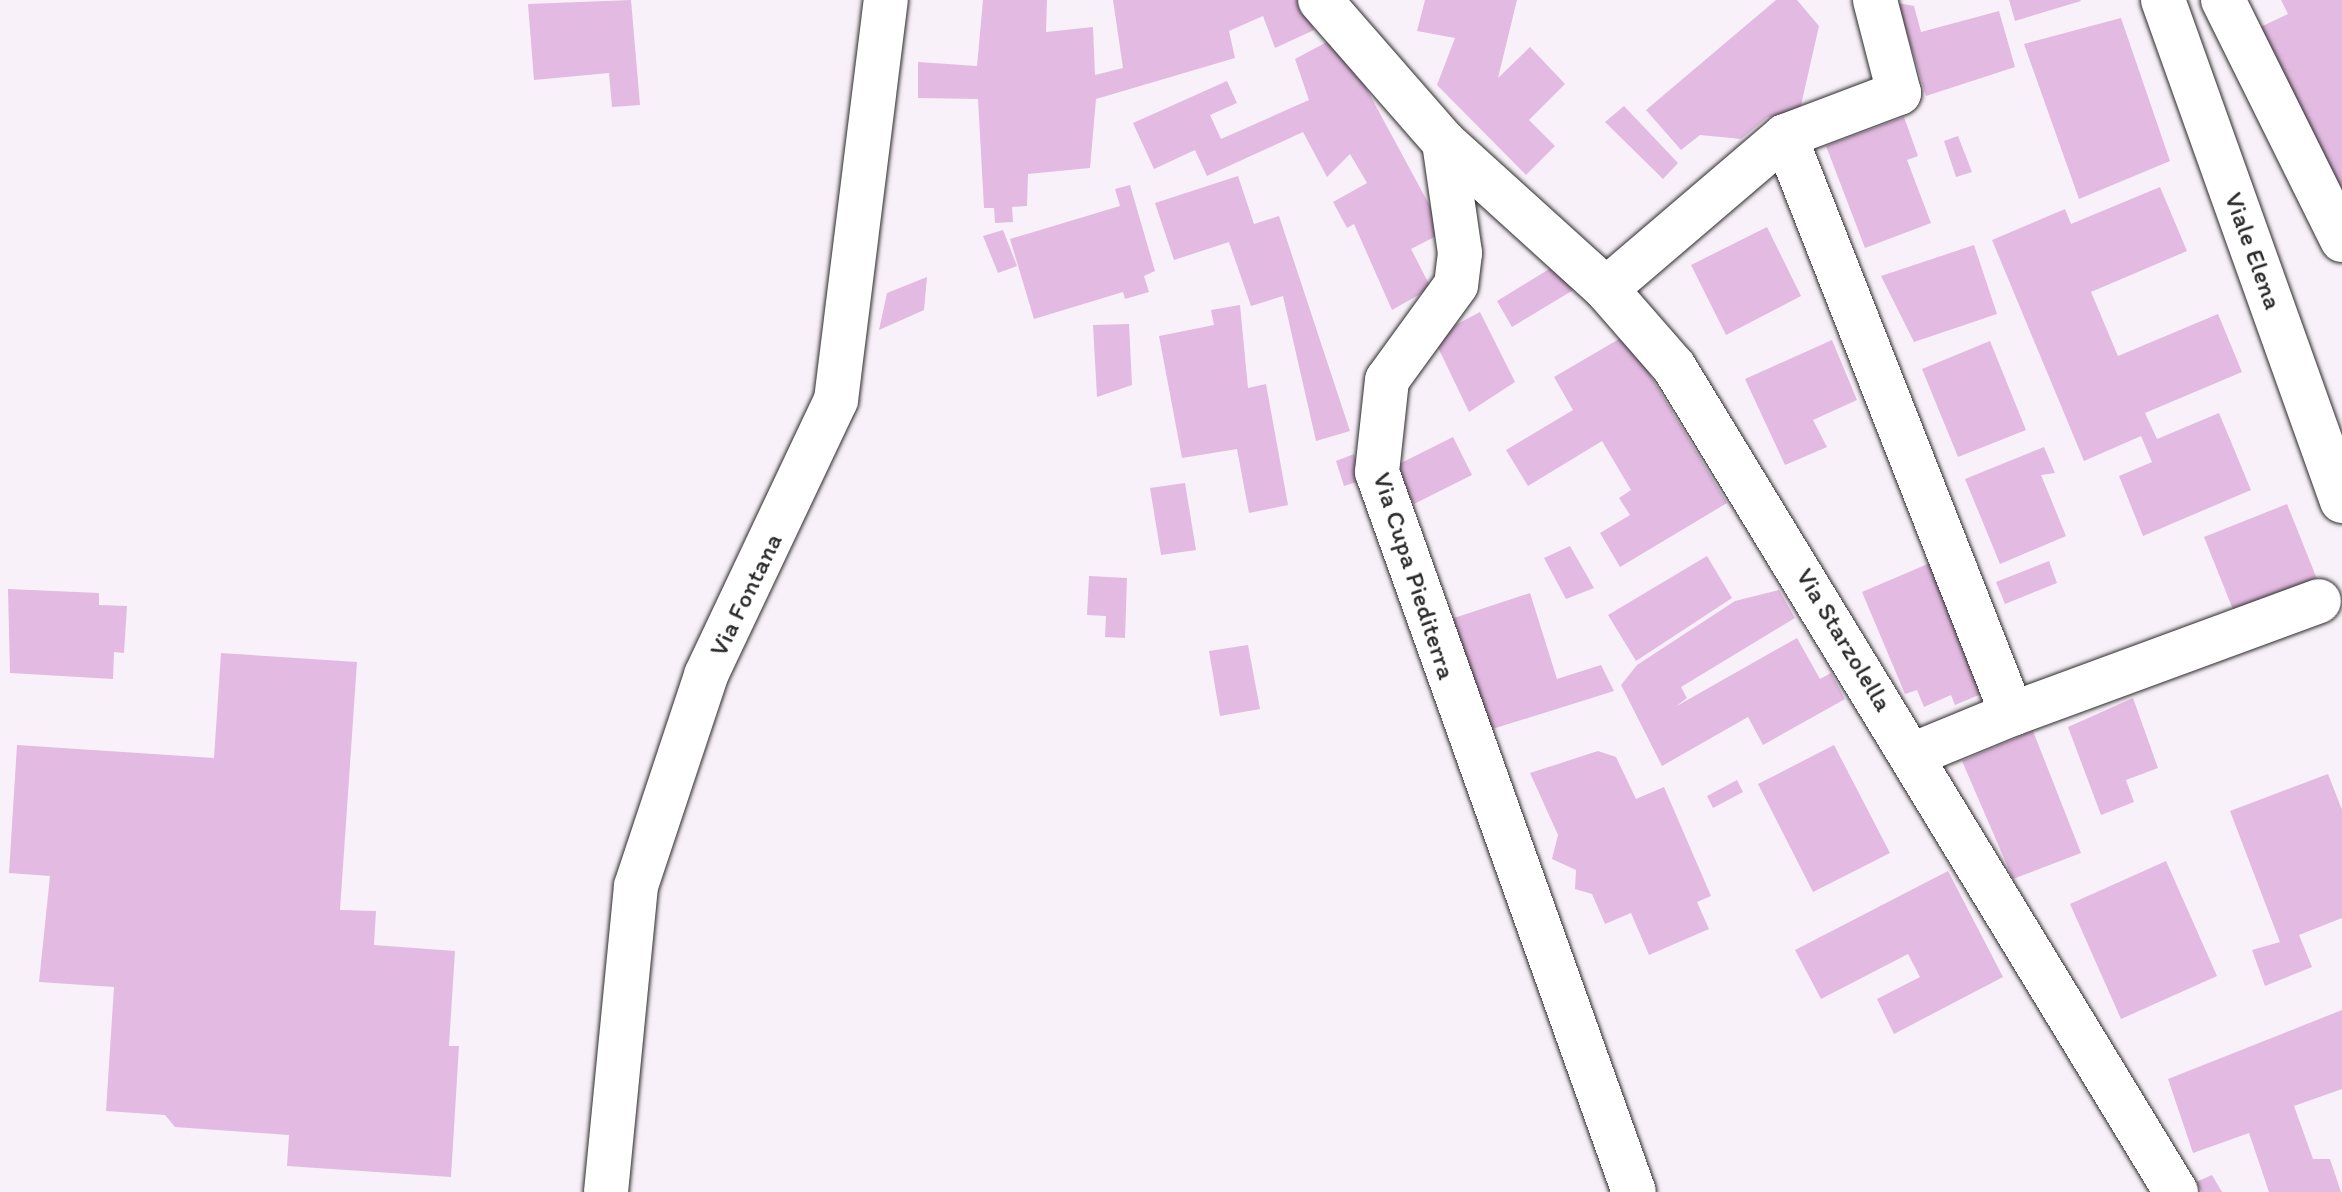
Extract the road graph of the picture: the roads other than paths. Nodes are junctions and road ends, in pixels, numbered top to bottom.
1 (886, 0) edge
2 (1320, 0) edge
3 (1875, 0) edge
4 (2163, 0) edge
5 (2223, 0) edge
6 (1785, 136) junction
7 (1444, 142) junction
8 (2342, 240) edge
9 (1606, 289) junction
10 (2342, 501) edge
11 (2319, 601) dead end
12 (2012, 714) junction
13 (1912, 755) junction
14 (606, 1192) edge
15 (1634, 1192) edge
16 (2176, 1192) edge

1 - 14 street, Via Fontana
2 - 7 street
3 - 6 street
4 - 10 street, Viale Elena
5 - 8 street
6 - 9 street
6 - 12 street
7 - 9 street, Via Starzolella
7 - 15 street, Via Cupa Piediterra
9 - 13 street, Via Starzolella
11 - 12 street
12 - 13 street
13 - 16 street, Via Starzolella

